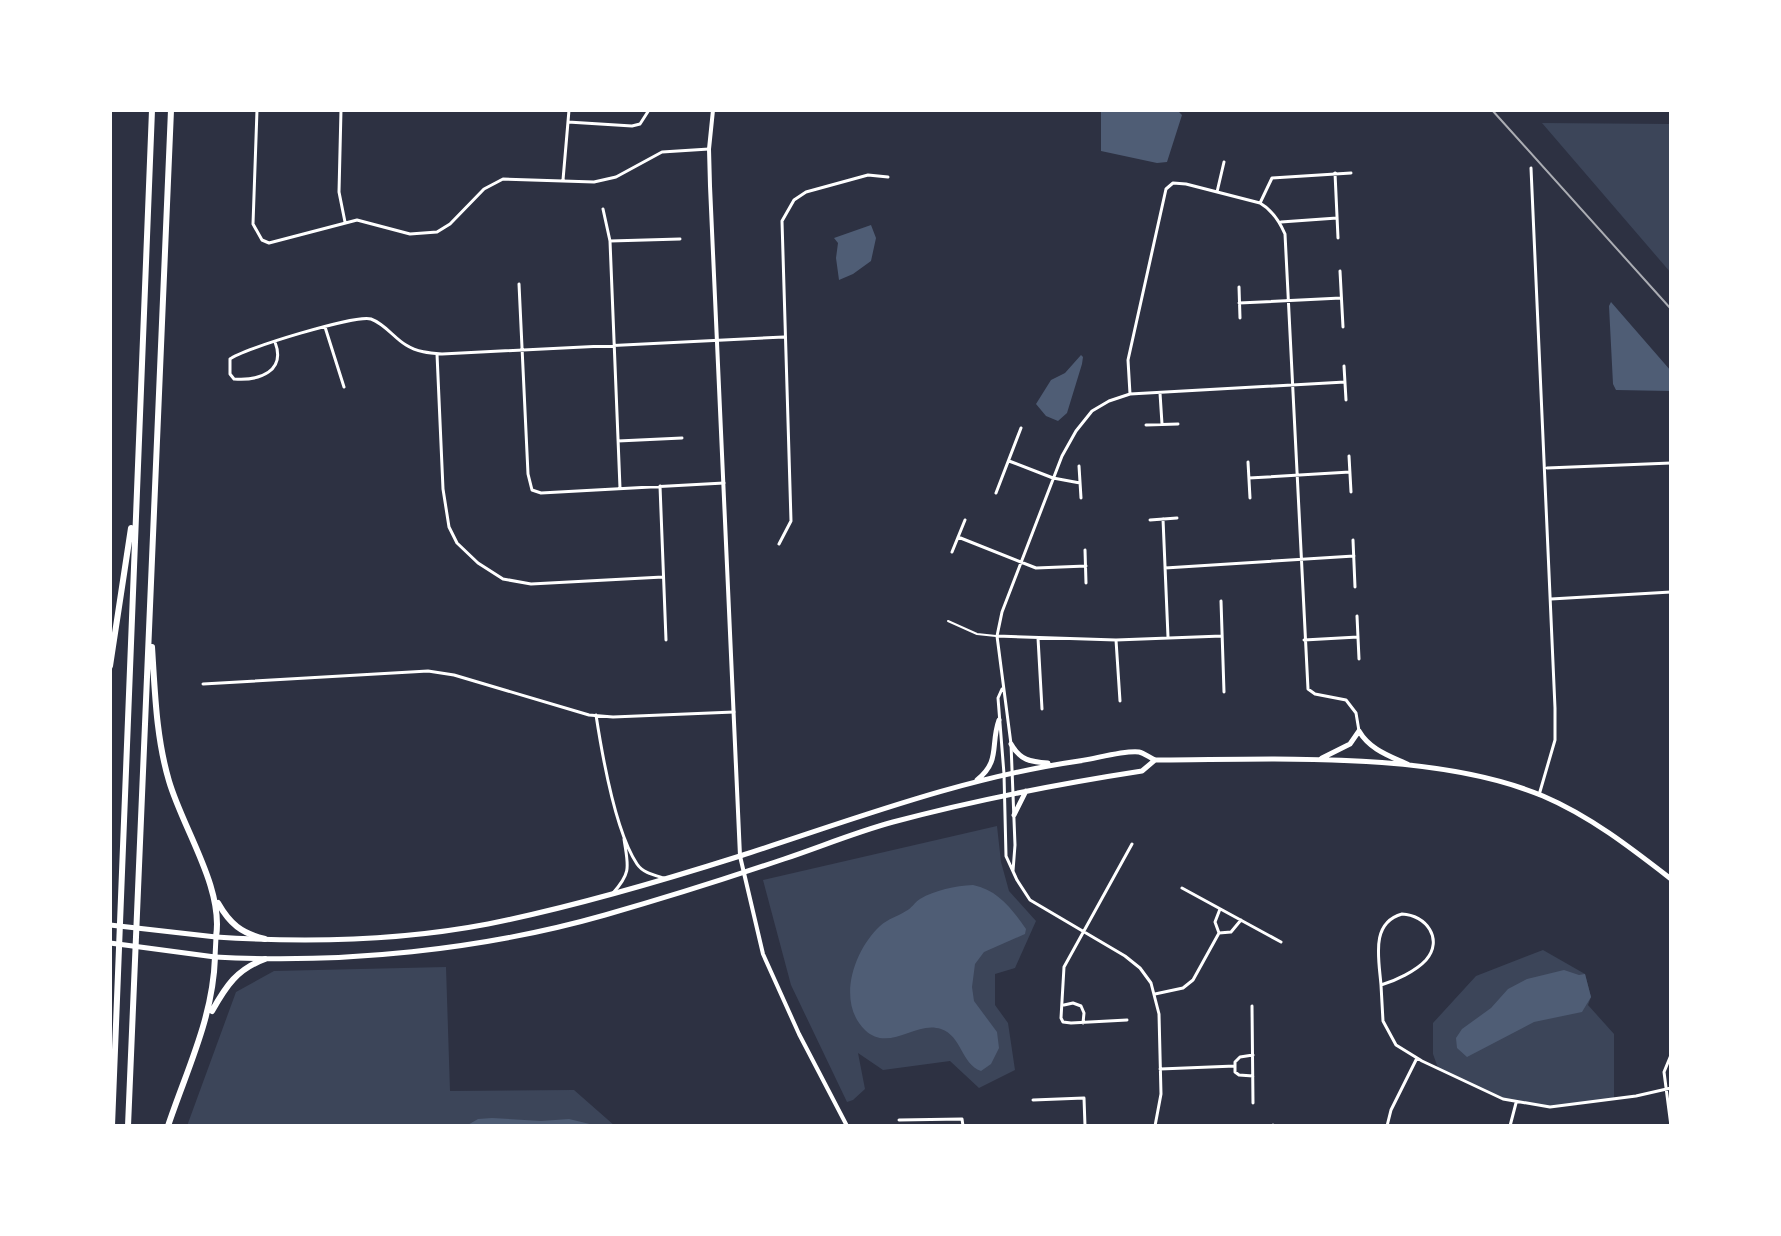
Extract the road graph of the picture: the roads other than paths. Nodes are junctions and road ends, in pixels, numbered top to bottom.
1 (152, 110) edge
2 (171, 110) edge
3 (257, 110) edge
4 (341, 110) edge
5 (569, 110) edge
6 (649, 110) edge
7 (713, 110) edge
8 (568, 122) junction
9 (709, 149) junction
10 (1224, 162) dead end
11 (1531, 168) dead end
12 (1335, 173) junction
13 (1351, 173) dead end
14 (888, 177) dead end
15 (563, 180) junction
16 (1217, 192) junction
17 (1260, 203) junction
18 (603, 209) dead end
19 (1337, 218) junction
20 (345, 222) junction
21 (1280, 223) junction
22 (1338, 238) dead end
23 (680, 239) dead end
24 (610, 241) junction
25 (1340, 271) dead end
26 (519, 284) dead end
27 (1239, 287) dead end
28 (1341, 298) junction
29 (1288, 300) junction
30 (1239, 303) junction
31 (1240, 318) dead end
32 (325, 327) junction
33 (1343, 327) dead end
34 (784, 337) junction
35 (717, 340) junction
36 (275, 342) junction
37 (613, 345) junction
38 (523, 348) junction
39 (437, 354) junction
40 (1344, 366) dead end
41 (1345, 382) junction
42 (1292, 386) junction
43 (344, 387) dead end
44 (1160, 393) junction
45 (1130, 394) junction
46 (1346, 400) dead end
47 (1162, 424) junction
48 (1178, 424) dead end
49 (1146, 425) dead end
50 (1021, 428) dead end
51 (682, 438) dead end
52 (618, 441) junction
53 (1349, 456) dead end
54 (1009, 461) junction
55 (1248, 462) dead end
56 (1671, 463) edge
57 (1079, 466) dead end
58 (1545, 468) junction
59 (1350, 472) junction
60 (1296, 475) junction
61 (1053, 478) junction
62 (1249, 478) junction
63 (724, 483) junction
64 (1080, 483) junction
65 (660, 486) junction
66 (620, 488) junction
67 (1351, 492) dead end
68 (996, 493) dead end
69 (136, 497) junction
70 (1081, 498) dead end
71 (1250, 498) dead end
72 (1177, 518) dead end
73 (1163, 519) junction
74 (965, 520) dead end
75 (1150, 520) dead end
76 (958, 537) junction
77 (1353, 540) dead end
78 (779, 544) dead end
79 (1085, 550) dead end
80 (952, 552) dead end
81 (1354, 556) junction
82 (1300, 560) junction
83 (1022, 562) junction
84 (1086, 566) junction
85 (1165, 568) junction
86 (663, 577) junction
87 (1086, 583) dead end
88 (1355, 587) dead end
89 (1671, 592) edge
90 (1551, 599) junction
91 (1221, 601) dead end
92 (1357, 616) dead end
93 (948, 621) dead end
94 (150, 622) junction
95 (997, 636) junction
96 (1222, 636) junction
97 (1168, 637) junction
98 (1358, 637) junction
99 (1038, 638) junction
100 (666, 640) dead end
101 (1116, 640) junction
102 (1304, 640) junction
103 (1359, 659) dead end
104 (110, 666) edge
105 (203, 684) dead end
106 (1003, 688) junction
107 (1224, 692) dead end
108 (1120, 701) dead end
109 (1042, 709) dead end
110 (734, 712) junction
111 (596, 715) junction
112 (999, 720) junction
113 (1359, 731) junction
114 (1011, 744) junction
115 (1155, 760) junction
116 (1317, 760) junction
117 (1057, 764) junction
118 (1414, 767) junction
119 (1013, 773) junction
120 (1004, 774) junction
121 (976, 781) junction
122 (1027, 790) junction
123 (1013, 793) junction
124 (1004, 795) junction
125 (1539, 795) junction
126 (1014, 815) junction
127 (623, 831) junction
128 (1132, 844) dead end
129 (740, 856) junction
130 (1013, 871) junction
131 (744, 872) junction
132 (664, 878) junction
133 (1671, 879) edge
134 (1182, 888) dead end
135 (613, 893) junction
136 (214, 896) junction
137 (1220, 909) junction
138 (1241, 920) junction
139 (110, 925) edge
140 (1082, 932) junction
141 (1219, 933) junction
142 (216, 937) junction
143 (265, 939) junction
144 (1281, 942) dead end
145 (110, 943) edge
146 (215, 957) junction
147 (265, 959) junction
148 (1381, 985) junction
149 (1155, 994) junction
150 (1062, 1006) junction
151 (1252, 1006) dead end
152 (1127, 1020) dead end
153 (206, 1021) junction
154 (1083, 1023) junction
155 (1253, 1055) junction
156 (1671, 1055) edge
157 (1417, 1058) junction
158 (1235, 1066) junction
159 (1160, 1069) junction
160 (1253, 1076) junction
161 (1671, 1088) edge
162 (1665, 1090) junction
163 (1033, 1100) dead end
164 (1253, 1103) dead end
165 (1516, 1103) junction
166 (899, 1120) dead end
167 (112, 1126) edge
168 (128, 1126) edge
169 (168, 1126) edge
170 (847, 1126) edge
171 (963, 1126) edge
172 (1085, 1126) edge
173 (1155, 1126) edge
174 (1387, 1126) edge
175 (1510, 1126) edge
176 (1671, 1126) edge

1 - 69 highway
2 - 94 highway
3 - 20 street
4 - 20 street
5 - 8 street
6 - 8 street
7 - 9 street
8 - 15 street
9 - 15 street
9 - 35 street
10 - 16 street
11 - 58 street
12 - 13 street
12 - 17 street
12 - 19 street
14 - 34 street
15 - 20 street
16 - 17 street
16 - 45 street
17 - 21 street
18 - 24 street
19 - 21 street
19 - 22 street
21 - 29 street
23 - 24 street
24 - 37 street
25 - 28 street
26 - 38 street
27 - 30 street
28 - 29 street
28 - 33 street
29 - 30 street
29 - 42 street
30 - 31 street
32 - 36 street
32 - 39 street
32 - 43 street
34 - 35 street
34 - 78 street
35 - 37 street
35 - 63 street
36 - 36 street
37 - 38 street
37 - 52 street
38 - 39 street
38 - 66 street
39 - 86 street
40 - 41 street
41 - 42 street
41 - 46 street
42 - 44 street
42 - 60 street
44 - 45 street
44 - 47 street
45 - 61 street
47 - 48 street
47 - 49 street
50 - 54 street
51 - 52 street
52 - 66 street
53 - 59 street
54 - 61 street
54 - 68 street
55 - 62 street
56 - 58 street
57 - 64 street
58 - 90 street
59 - 60 street
59 - 67 street
60 - 62 street
60 - 82 street
61 - 64 street
61 - 83 street
62 - 71 street
63 - 65 street
63 - 110 street
64 - 70 street
65 - 66 street
65 - 86 street
69 - 104 highway
69 - 167 highway
72 - 73 street
73 - 75 street
73 - 85 street
74 - 76 street
76 - 80 street
76 - 83 street
77 - 81 street
79 - 84 street
81 - 82 street
81 - 88 street
82 - 85 street
82 - 102 street
83 - 84 street
83 - 95 street
84 - 87 street
85 - 97 street
86 - 100 street
89 - 90 street
90 - 125 street
91 - 96 street
92 - 98 street
93 - 95 lane
94 - 136 highway
94 - 168 highway
95 - 99 street
95 - 106 street
96 - 97 street
96 - 107 street
97 - 101 street
98 - 102 street
98 - 103 street
99 - 101 street
99 - 109 street
101 - 108 street
102 - 113 street
105 - 111 street
106 - 112 street
106 - 114 street
110 - 111 street
110 - 129 street
111 - 127 street
112 - 120 street
112 - 121 main road
113 - 116 main road
113 - 118 main road
114 - 117 main road
114 - 119 street
115 - 116 main road
115 - 117 main road
115 - 122 main road
116 - 118 main road
117 - 119 main road
118 - 125 main road
119 - 120 main road
119 - 123 street
120 - 121 main road
120 - 124 street
121 - 129 main road
122 - 123 main road
122 - 126 main road
123 - 124 main road
123 - 126 street
124 - 130 street
124 - 131 main road
125 - 133 main road
126 - 130 street
127 - 132 street
127 - 135 street
128 - 140 street
129 - 131 street
129 - 132 main road
130 - 140 street
131 - 147 main road
131 - 170 street
132 - 135 main road
134 - 137 street
135 - 143 main road
136 - 142 highway
136 - 143 highway
137 - 138 street
137 - 141 street
138 - 141 street
138 - 144 street
139 - 142 main road
140 - 149 street
140 - 150 street
141 - 149 street
142 - 143 main road
142 - 146 main road
145 - 146 main road
146 - 147 main road
146 - 153 highway
147 - 153 highway
148 - 148 street
148 - 157 street
149 - 159 street
150 - 154 street
150 - 154 street
151 - 155 street
152 - 154 street
153 - 169 highway
155 - 158 street
155 - 160 street
156 - 162 street
157 - 165 street
157 - 174 street
158 - 159 street
158 - 160 street
159 - 173 street
160 - 164 street
161 - 162 street
162 - 165 street
162 - 176 street
163 - 172 street
165 - 175 street
166 - 171 street

